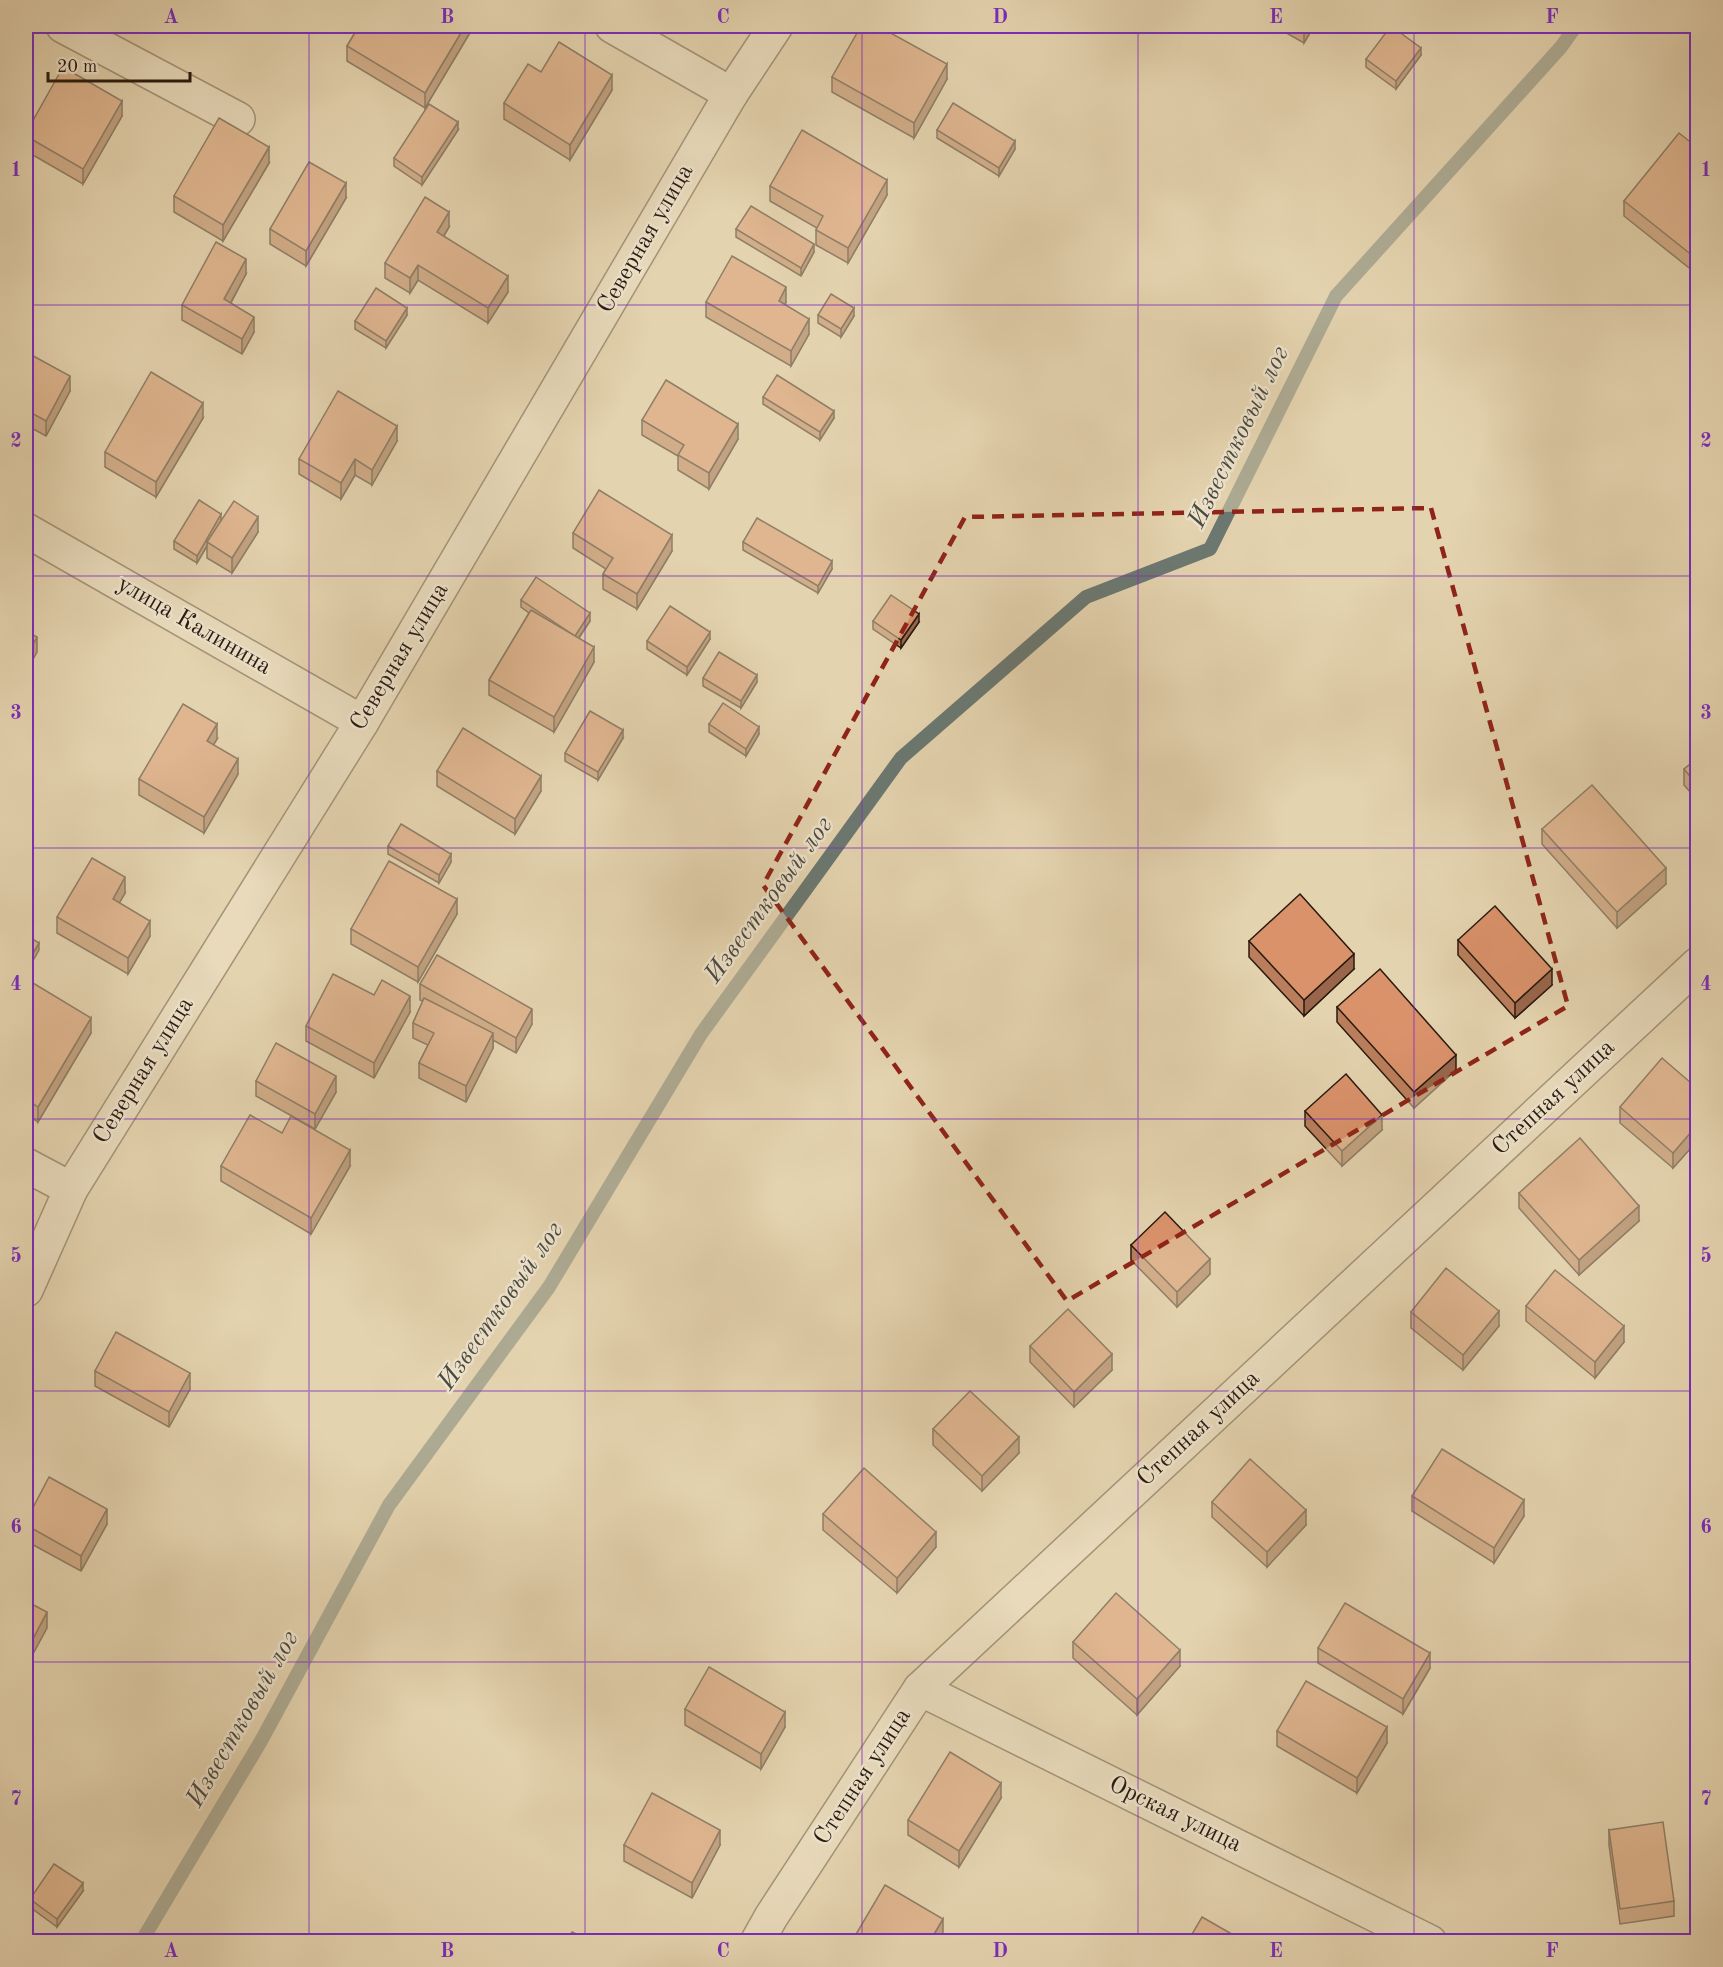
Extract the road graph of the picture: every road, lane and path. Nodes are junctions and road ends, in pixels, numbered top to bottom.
1 (63, 26) edge
2 (612, 26) edge
3 (776, 26) edge
4 (731, 94) junction
5 (238, 119) dead end
6 (26, 530) edge
7 (362, 722) junction
8 (1698, 964) edge
9 (26, 1166) edge
10 (71, 1189) junction
11 (26, 1290) edge
12 (921, 1689) junction
13 (1395, 1934) edge
14 (757, 1941) edge
15 (1430, 1941) edge

1 - 5 street
2 - 4 street
3 - 4 street, Северная улица
4 - 7 street, Северная улица
6 - 7 street, улица Калинина
7 - 10 street, Северная улица
8 - 12 street, Степная улица
9 - 10 street
10 - 11 street, Северная улица
12 - 13 street, Орская улица
12 - 14 street, Степная улица
13 - 15 street, Орская улица

